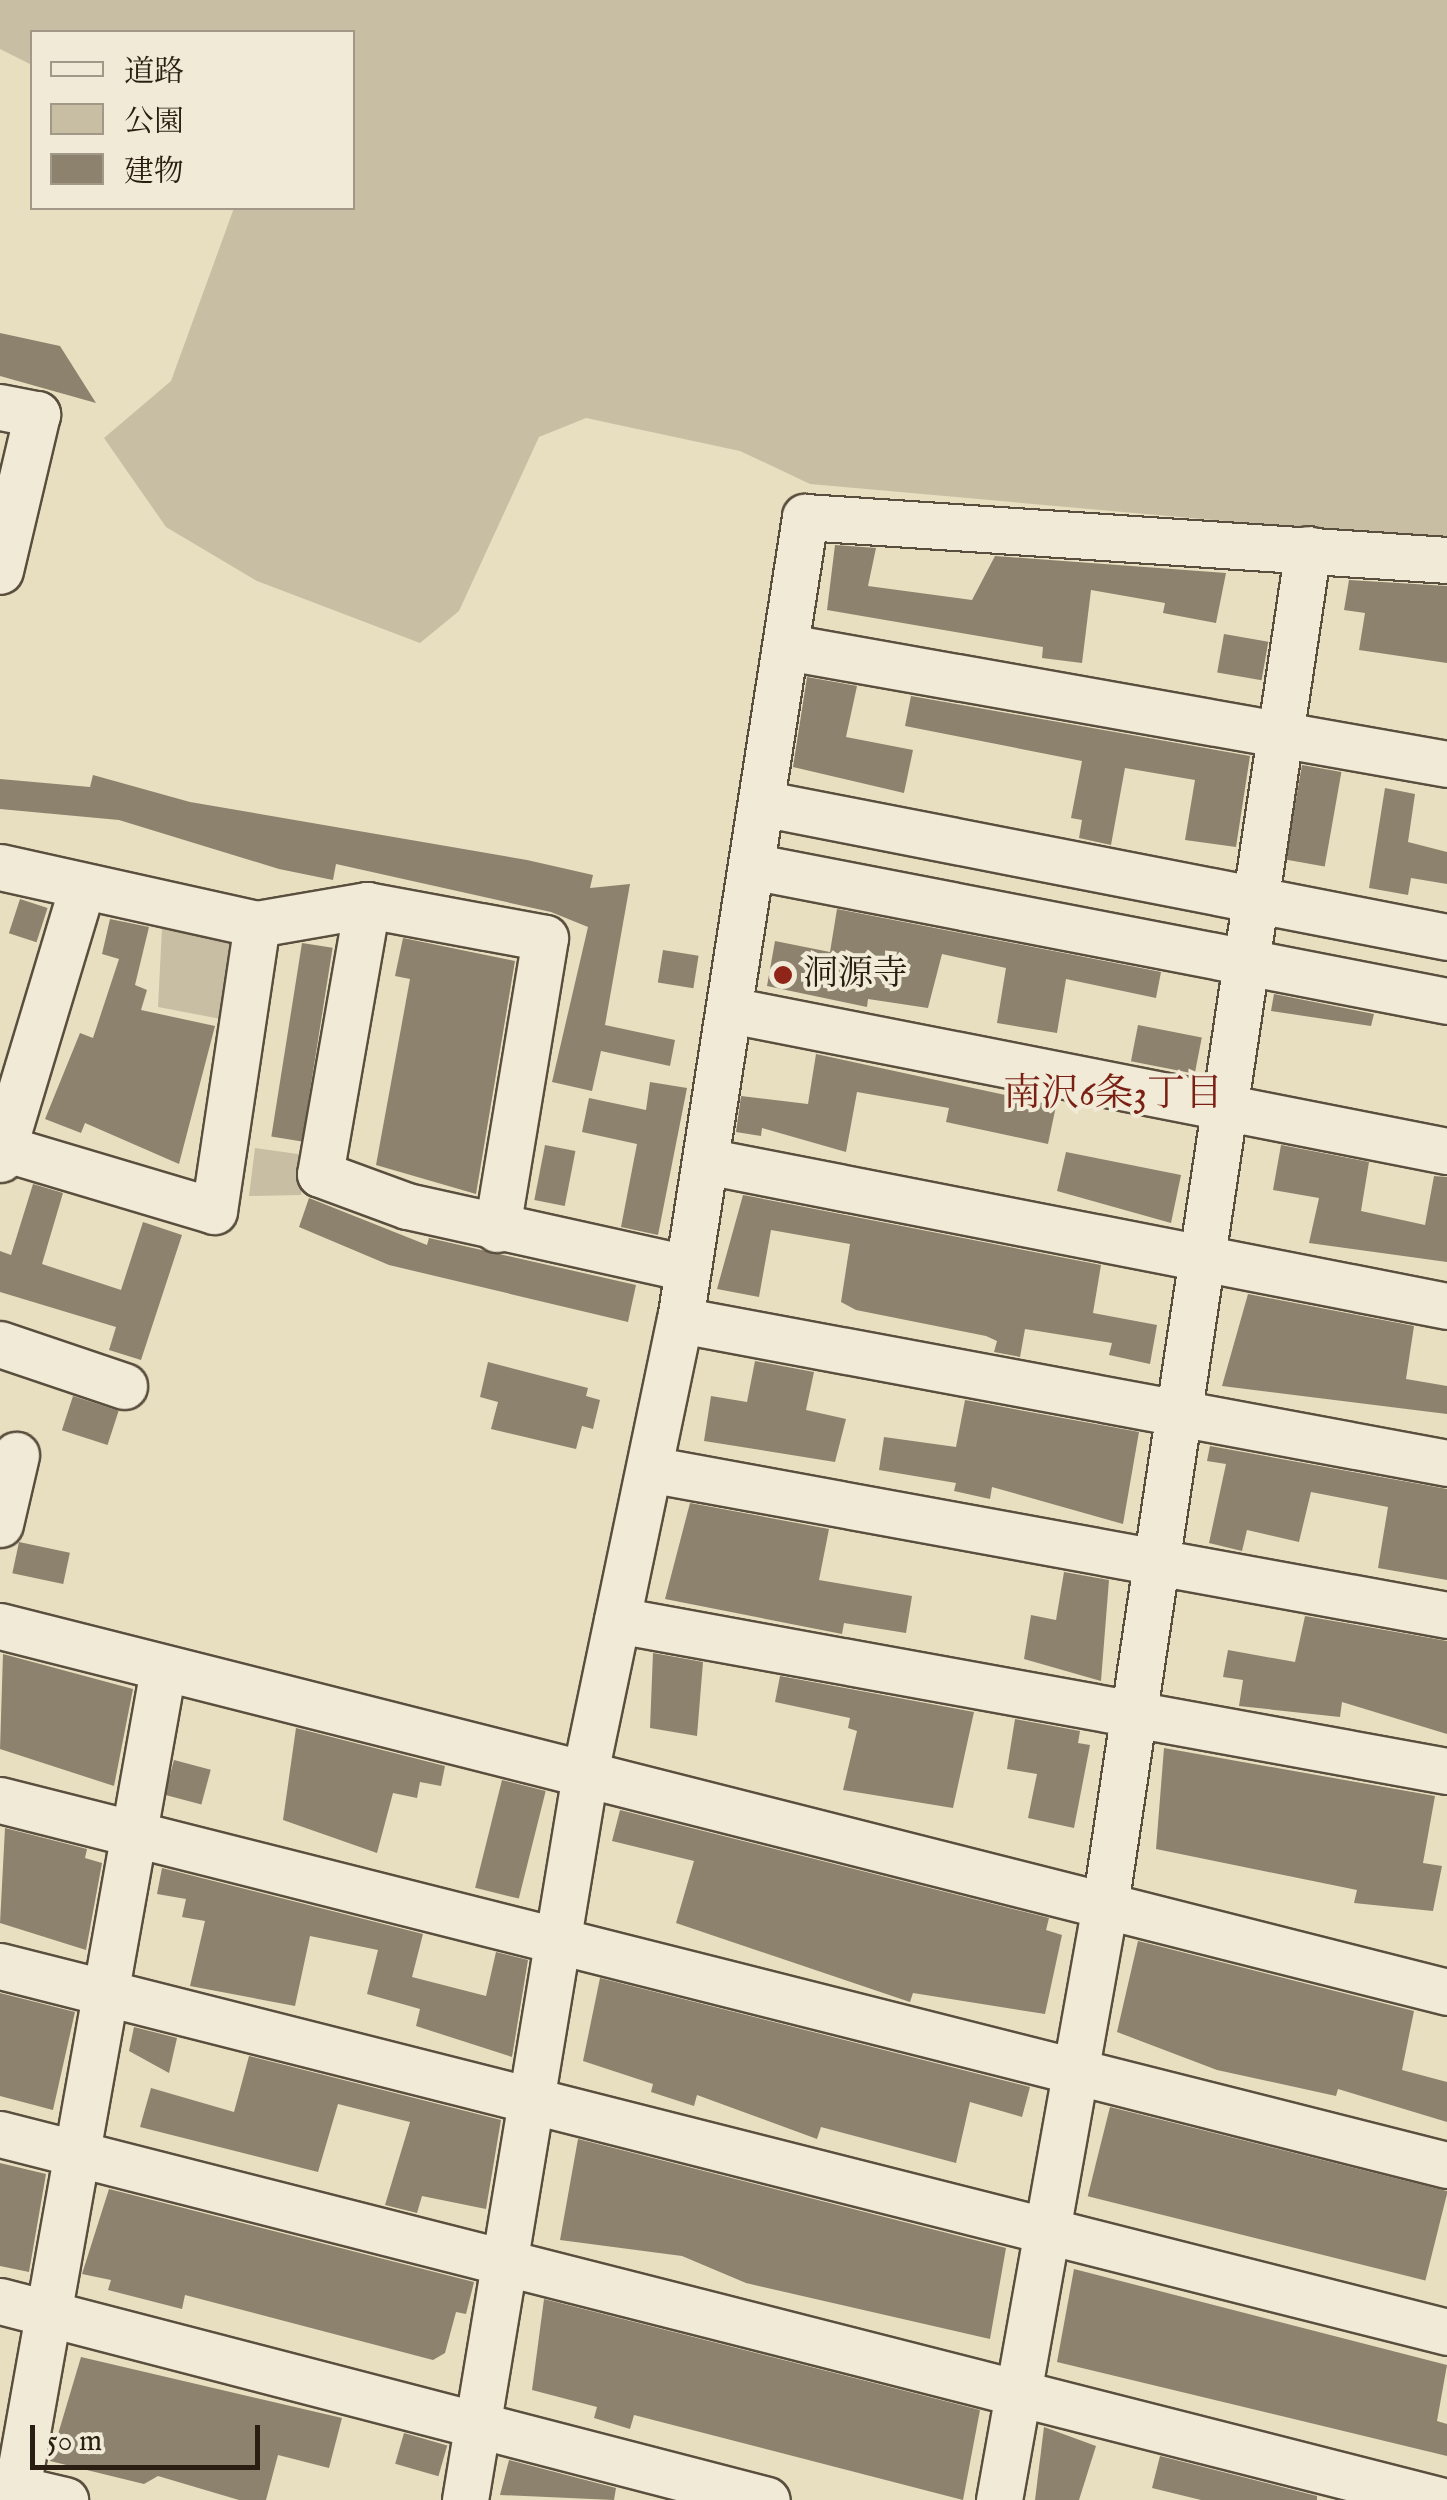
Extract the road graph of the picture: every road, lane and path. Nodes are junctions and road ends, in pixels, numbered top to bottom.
1 (0, 407) edge
2 (1308, 549) junction
3 (1447, 560) edge
4 (0, 572) edge
5 (787, 646) junction
6 (1283, 734) junction
7 (1447, 764) edge
8 (766, 804) junction
9 (756, 866) junction
10 (0, 867) edge
11 (82, 891) junction
12 (1260, 902) junction
13 (368, 905) junction
14 (257, 924) junction
15 (1447, 937) edge
16 (1251, 963) junction
17 (1447, 1001) edge
18 (730, 1010) junction
19 (1229, 1109) junction
20 (1447, 1150) edge
21 (2, 1153) edge
22 (706, 1161) junction
23 (497, 1229) junction
24 (1204, 1264) junction
25 (686, 1268) junction
26 (1447, 1306) edge
27 (680, 1320) junction
28 (0, 1344) edge
29 (124, 1386) dead end
30 (1181, 1410) junction
31 (16, 1455) dead end
32 (1447, 1463) edge
33 (648, 1469) junction
34 (0, 1524) edge
35 (1158, 1560) junction
36 (1447, 1614) edge
37 (617, 1620) junction
38 (0, 1626) edge
39 (163, 1669) junction
40 (1135, 1714) junction
41 (586, 1768) junction
42 (1447, 1771) edge
43 (0, 1800) edge
44 (133, 1835) junction
45 (1105, 1905) junction
46 (556, 1936) junction
47 (0, 1966) edge
48 (1447, 1992) edge
49 (105, 1993) junction
50 (1075, 2074) junction
51 (533, 2096) junction
52 (0, 2134) edge
53 (76, 2153) junction
54 (1447, 2165) edge
55 (1047, 2234) junction
56 (502, 2257) junction
57 (0, 2300) edge
58 (46, 2312) junction
59 (1447, 2332) edge
60 (1018, 2397) junction
61 (479, 2420) junction
62 (11, 2491) edge
63 (65, 2500) edge
64 (466, 2500) edge
65 (767, 2500) edge
66 (1000, 2500) edge
67 (1439, 2500) edge

1 - 4 street
2 - 3 street
2 - 5 street
2 - 6 street
5 - 6 street
5 - 8 street
6 - 7 street
6 - 12 street
8 - 9 street
8 - 12 street
9 - 16 street
9 - 18 street
10 - 11 street
11 - 14 street
11 - 21 street
12 - 15 street
12 - 16 street
13 - 14 street
13 - 23 street
13 - 23 street
14 - 21 street
16 - 17 street
16 - 19 street
18 - 19 street
18 - 22 street
19 - 20 street
19 - 24 street
22 - 24 street
22 - 25 street
23 - 25 street
24 - 26 street
24 - 30 street
25 - 27 street
27 - 30 street
27 - 33 street
28 - 29 street
30 - 32 street
30 - 35 street
31 - 34 street
33 - 35 street
33 - 37 street
35 - 36 street
35 - 40 street
37 - 40 street
37 - 41 street
38 - 39 street
39 - 41 street
39 - 44 street
40 - 42 street
40 - 45 street
41 - 45 street
41 - 46 street
43 - 44 street
44 - 46 street
44 - 49 street
45 - 48 street
45 - 50 street
46 - 50 street
46 - 51 street
47 - 49 street
49 - 51 street
49 - 53 street
50 - 54 street
50 - 55 street
51 - 55 street
51 - 56 street
52 - 53 street
53 - 56 street
53 - 58 street
55 - 59 street
55 - 60 street
56 - 60 street
56 - 61 street
57 - 58 street
58 - 61 street
58 - 62 street
60 - 66 street
60 - 67 street
61 - 64 street
61 - 65 street
62 - 63 street

